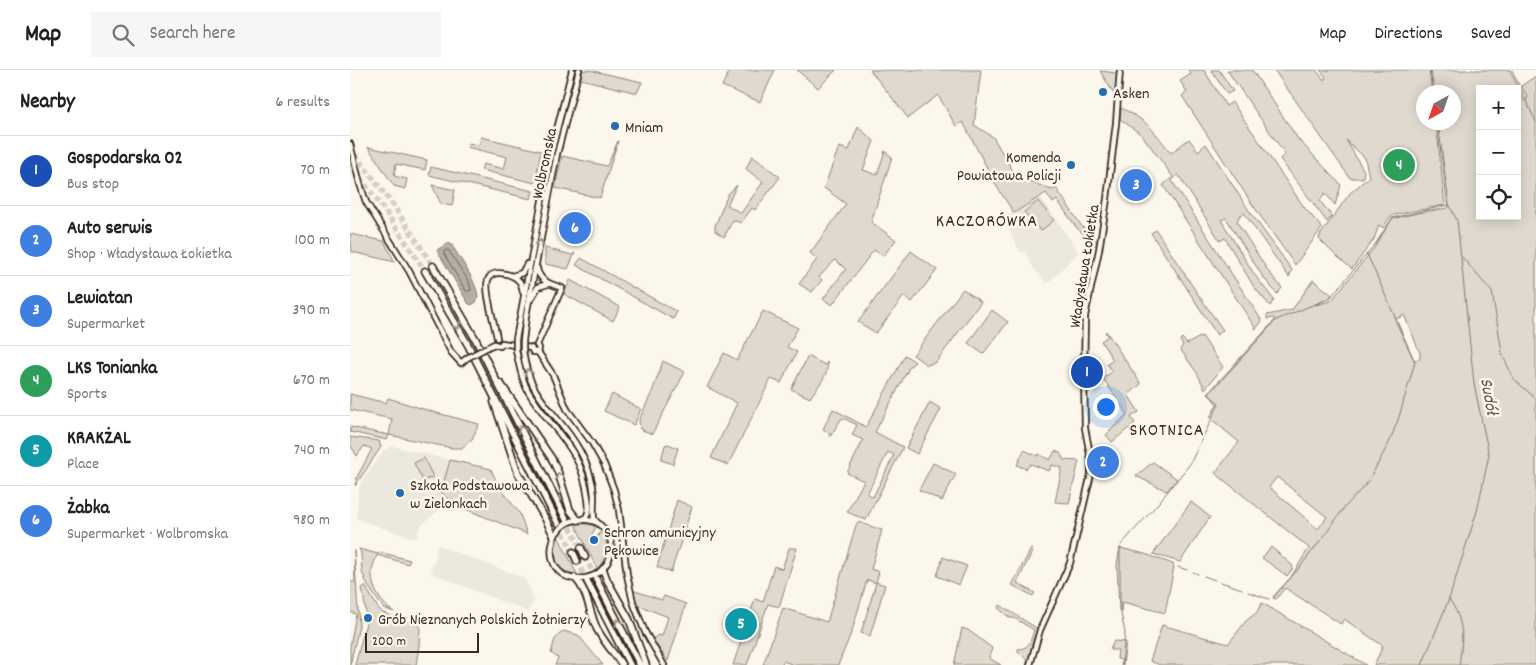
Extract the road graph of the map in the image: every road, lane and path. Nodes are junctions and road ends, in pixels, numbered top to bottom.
1 (572, 70) edge
2 (578, 70) edge
3 (1120, 70) edge
4 (350, 144) edge
5 (532, 251) junction
6 (536, 262) junction
7 (433, 266) tunnel mouth
8 (425, 271) tunnel mouth
9 (512, 276) junction
10 (550, 284) junction
11 (523, 296) junction
12 (528, 305) junction
13 (498, 338) junction
14 (502, 343) junction
15 (494, 344) junction
16 (537, 345) junction
17 (531, 348) junction
18 (538, 352) junction
19 (486, 360) junction
20 (488, 385) junction
21 (566, 519) tunnel mouth
22 (580, 520) junction
23 (558, 523) tunnel mouth
24 (598, 523) junction
25 (554, 536) junction
26 (581, 548) tunnel mouth
27 (573, 552) tunnel mouth
28 (586, 557) tunnel mouth
29 (578, 562) tunnel mouth
30 (603, 569) junction
31 (575, 578) junction
32 (596, 579) tunnel mouth
33 (587, 581) tunnel mouth
34 (622, 665) edge
35 (630, 665) edge
36 (640, 665) edge
37 (646, 665) edge
38 (664, 665) edge
39 (1030, 665) edge

1 - 5 street, Wolbromska
6 -> 2 street, Wolbromska
3 - 39 street, Władysława Łokietka
4 - 15 street, bridge
5 - 9 street
5 - 11 street
6 - 10 street
6 - 12 street, Wolbromska
7 - 19 highway
8 -> 20 highway
9 - 11 street
9 - 13 street
10 - 12 street
10 - 16 street
11 - 22 street, bridge
24 -> 12 street, Wolbromska, bridge
13 - 14 street
13 - 15 street
14 - 15 street
14 - 17 street
16 - 17 street
16 - 18 street
17 - 18 street
18 - 38 street
21 -> 19 highway
22 -> 19 highway
20 - 23 highway
20 - 25 highway
22 - 24 street
22 - 25 street
24 - 30 street
25 - 31 street
26 - 28 highway
27 - 29 highway
30 - 31 street
30 - 37 highway
31 - 34 highway
36 -> 32 highway
33 - 35 highway

